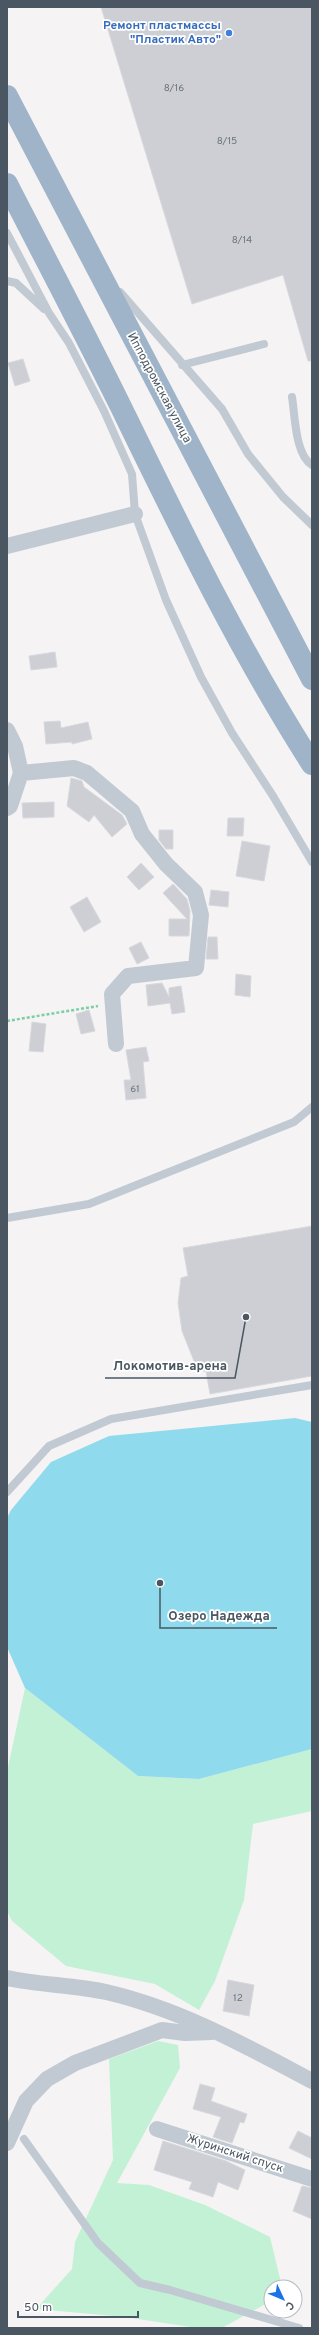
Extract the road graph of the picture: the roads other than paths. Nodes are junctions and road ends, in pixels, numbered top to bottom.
1 (7, 96) edge
2 (7, 184) edge
3 (7, 233) edge
4 (90, 258) junction
5 (7, 281) edge
6 (49, 313) junction
7 (264, 344) dead end
8 (182, 365) junction
9 (292, 397) dead end
10 (312, 465) edge
11 (135, 514) junction
12 (309, 516) edge
13 (312, 525) edge
14 (7, 546) edge
15 (312, 679) edge
16 (7, 730) edge
17 (312, 764) edge
18 (20, 773) junction
19 (7, 808) edge
20 (312, 862) edge
21 (116, 1044) dead end
22 (312, 1107) edge
23 (7, 1218) edge
24 (312, 1385) edge
25 (7, 1492) edge
26 (7, 1978) edge
27 (215, 2032) junction
28 (312, 2081) edge
29 (157, 2129) dead end
30 (24, 2138) dead end
31 (7, 2143) edge
32 (312, 2179) edge
33 (299, 2328) edge

1 - 4 highway, Ипподромская улица
2 - 17 highway
3 - 6 lane
4 - 8 lane
4 - 15 highway, Ипподромская улица
5 - 6 lane
6 - 11 lane
7 - 8 lane
8 - 12 lane
9 - 10 lane
11 - 14 street
11 - 20 lane
12 - 13 lane
16 - 18 street
18 - 19 street
18 - 21 street
22 - 23 lane
24 - 25 lane
26 - 27 street
27 - 28 street
27 - 31 street
29 - 32 street, Журинский спуск
30 - 33 lane

